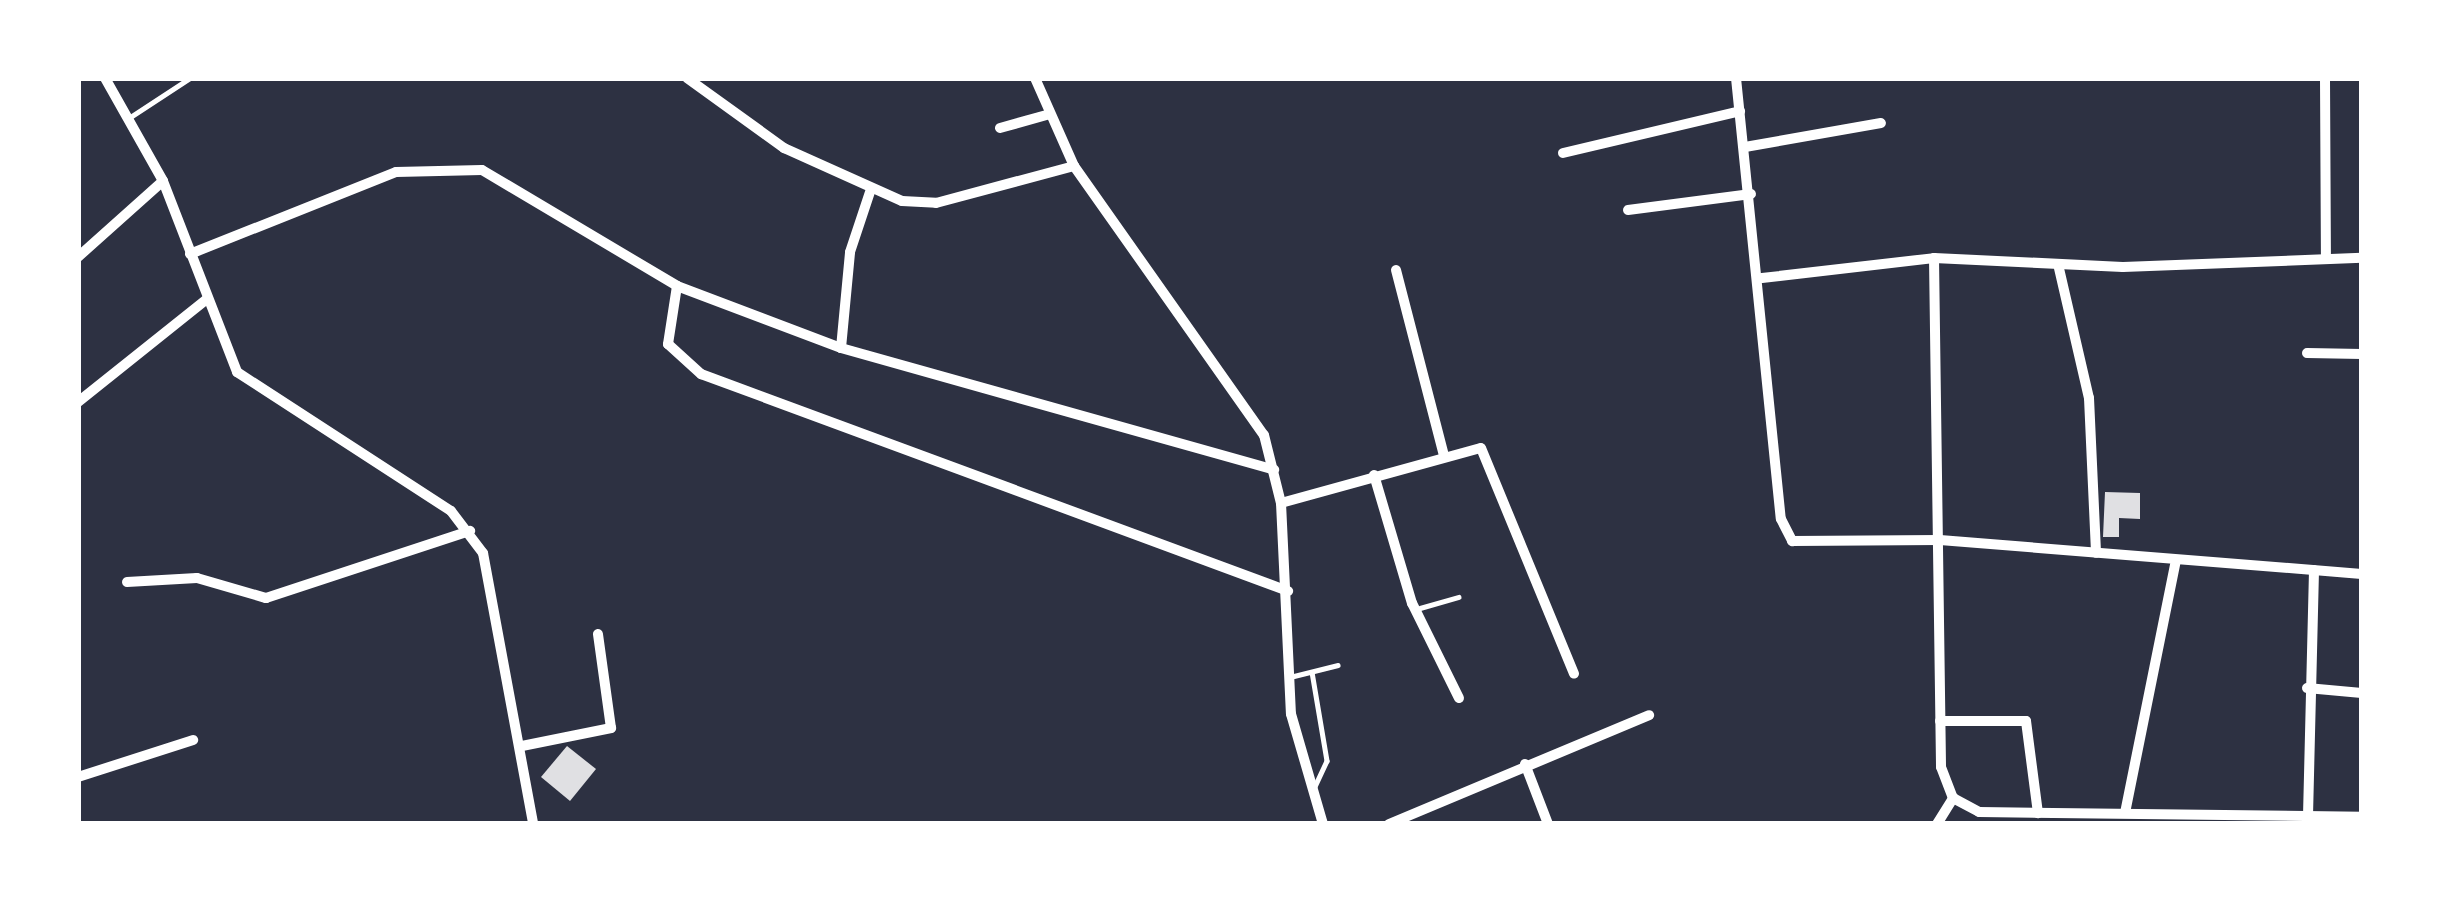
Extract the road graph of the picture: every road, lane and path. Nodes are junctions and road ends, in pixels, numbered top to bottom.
1 (105, 78) edge
2 (190, 78) edge
3 (687, 78) edge
4 (1035, 78) edge
5 (1736, 78) edge
6 (2325, 78) edge
7 (1740, 111) junction
8 (1050, 114) junction
9 (129, 118) junction
10 (1881, 122) dead end
11 (1000, 128) dead end
12 (1745, 147) junction
13 (1563, 153) dead end
14 (1074, 166) junction
15 (163, 182) junction
16 (870, 192) junction
17 (1751, 194) junction
18 (1628, 211) dead end
19 (190, 254) junction
20 (78, 257) edge
21 (2326, 257) junction
22 (1934, 258) junction
23 (2362, 258) edge
24 (2058, 264) junction
25 (1396, 270) dead end
26 (1762, 278) junction
27 (677, 286) junction
28 (206, 300) junction
29 (841, 348) junction
30 (2307, 353) dead end
31 (2362, 354) edge
32 (78, 402) edge
33 (1444, 455) junction
34 (1274, 470) junction
35 (1374, 476) junction
36 (1282, 502) junction
37 (470, 531) junction
38 (1940, 540) junction
39 (2096, 553) junction
40 (2176, 560) junction
41 (2314, 570) junction
42 (2362, 574) edge
43 (127, 582) dead end
44 (1288, 591) junction
45 (1457, 597) dead end
46 (1414, 609) junction
47 (598, 634) dead end
48 (1338, 665) dead end
49 (1312, 672) junction
50 (1574, 674) dead end
51 (1290, 677) junction
52 (2308, 688) junction
53 (2362, 693) edge
54 (1459, 698) dead end
55 (1649, 715) dead end
56 (1940, 721) junction
57 (193, 740) dead end
58 (522, 746) junction
59 (1525, 764) junction
60 (78, 777) edge
61 (1312, 791) junction
62 (1953, 798) junction
63 (2038, 813) junction
64 (2125, 813) junction
65 (2308, 816) junction
66 (2362, 817) edge
67 (2146, 819) edge
68 (533, 824) edge
69 (1322, 824) edge
70 (1390, 824) edge
71 (1548, 824) edge
72 (1937, 824) edge

1 - 9 street
2 - 9 lane
3 - 16 street
4 - 8 street
5 - 7 street
6 - 21 street
7 - 12 street
7 - 13 street
8 - 11 street
8 - 14 street
9 - 15 street
10 - 12 street
12 - 17 street
14 - 16 street
14 - 34 street
15 - 19 street
15 - 20 street
16 - 29 street
17 - 18 street
17 - 26 street
19 - 27 street
19 - 28 street
21 - 23 street
21 - 24 street
22 - 24 street
22 - 26 street
22 - 38 street
24 - 39 street
25 - 33 street
26 - 38 street
27 - 29 street
27 - 44 street
28 - 32 street
28 - 37 street
29 - 34 street
30 - 31 street
33 - 35 street
33 - 50 street
34 - 36 street
35 - 36 street
35 - 46 street
36 - 44 street
37 - 43 street
37 - 58 street
38 - 39 street
38 - 56 street
39 - 40 street
40 - 41 street
40 - 64 street
41 - 42 street
41 - 52 street
44 - 51 street
45 - 46 lane
46 - 54 street
47 - 58 street
48 - 49 lane
49 - 51 lane
49 - 61 lane
51 - 61 street
52 - 53 street
52 - 65 street
55 - 59 street
56 - 62 street
56 - 63 street
57 - 60 street
58 - 68 street
59 - 70 street
59 - 71 street
61 - 69 street
62 - 63 street
62 - 72 street
63 - 64 street
64 - 67 street
65 - 66 street
65 - 67 street

